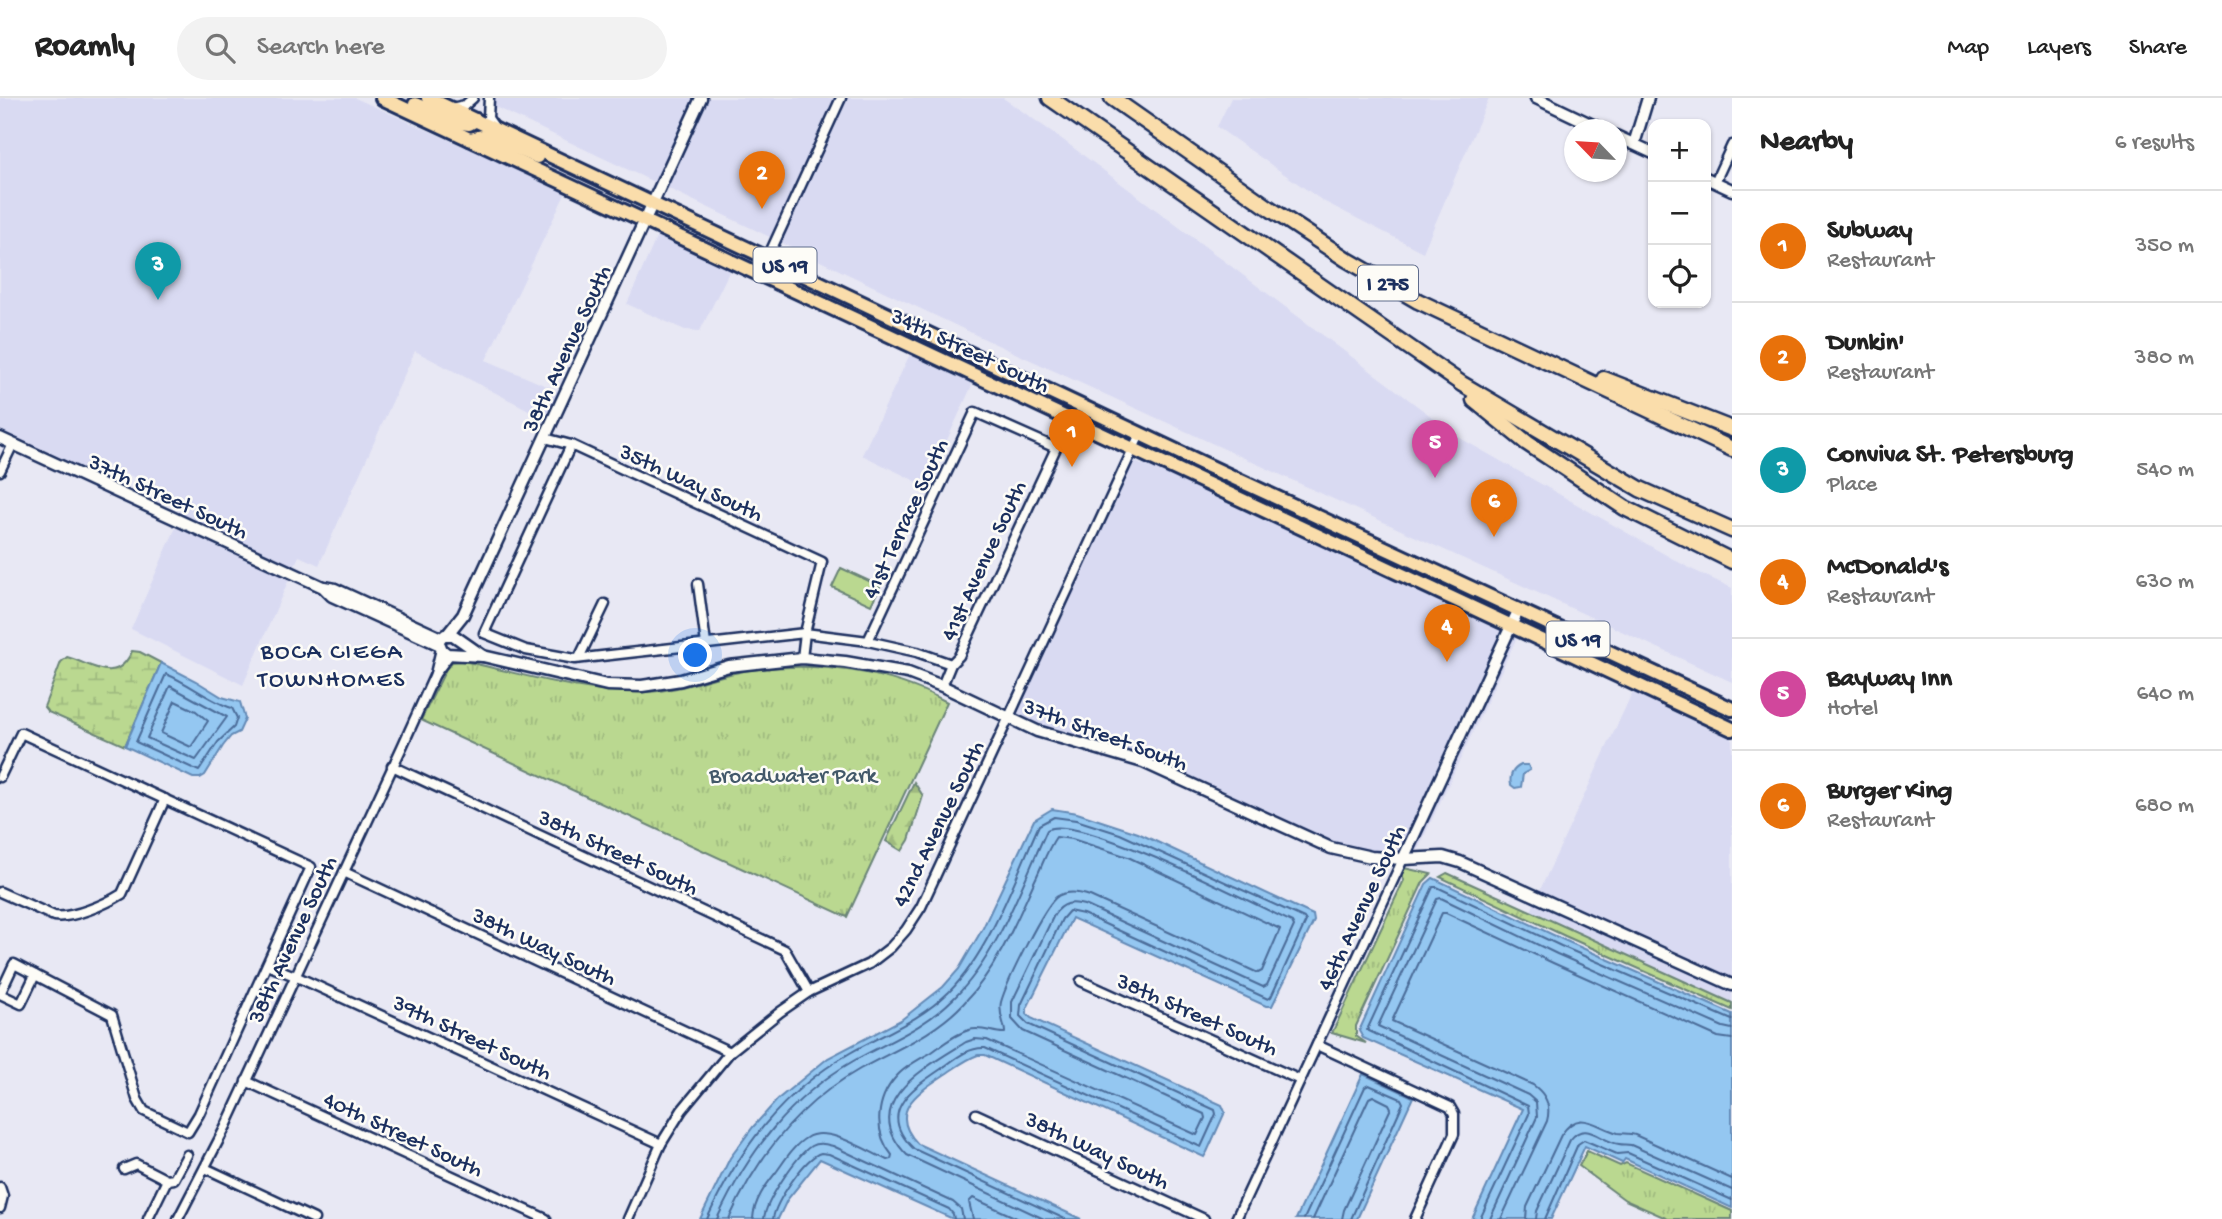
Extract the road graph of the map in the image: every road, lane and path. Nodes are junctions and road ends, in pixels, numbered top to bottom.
1 (387, 98) edge
2 (402, 98) edge
3 (428, 98) edge
4 (473, 98) edge
5 (489, 98) edge
6 (701, 98) edge
7 (842, 98) edge
8 (1051, 98) edge
9 (1112, 98) edge
10 (1536, 98) edge
11 (1648, 98) edge
12 (451, 108) junction
13 (1580, 119) edge
14 (476, 120) junction
15 (497, 130) junction
16 (470, 139) junction
17 (1627, 141) edge
18 (1634, 144) junction
19 (1732, 145) edge
20 (1648, 151) edge
21 (571, 164) junction
22 (1711, 178) edge
23 (1711, 180) edge
24 (1732, 190) edge
25 (653, 203) junction
26 (645, 220) junction
27 (768, 257) junction
28 (812, 297) junction
29 (875, 307) junction
30 (868, 323) junction
31 (937, 337) junction
32 (1419, 355) junction
33 (1565, 369) junction
34 (1732, 429) edge
35 (1140, 434) junction
36 (0, 438) edge
37 (545, 438) junction
38 (13, 444) junction
39 (571, 446) junction
40 (1056, 449) joint
41 (1732, 449) edge
42 (1133, 450) junction
43 (0, 471) edge
44 (1331, 523) junction
45 (1291, 524) junction
46 (1732, 530) edge
47 (1325, 540) junction
48 (1367, 540) junction
49 (1732, 561) edge
50 (698, 584) dead end
51 (605, 604) dead end
52 (1518, 611) junction
53 (1510, 627) junction
54 (805, 634) junction
55 (868, 641) junction
56 (448, 644) junction
57 (706, 644) junction
58 (579, 658) junction
59 (802, 658) junction
60 (951, 664) junction
61 (1639, 667) junction
62 (1616, 676) junction
63 (942, 686) junction
64 (1732, 709) edge
65 (1009, 718) junction
66 (1732, 729) edge
67 (393, 766) junction
68 (0, 778) edge
69 (165, 799) junction
70 (1403, 859) junction
71 (344, 872) junction
72 (0, 892) edge
73 (267, 965) junction
74 (35, 975) junction
75 (295, 976) junction
76 (1080, 981) dead end
77 (1732, 985) edge
78 (810, 992) junction
79 (0, 994) edge
80 (1317, 1045) junction
81 (730, 1052) junction
82 (1300, 1080) junction
83 (246, 1081) junction
84 (976, 1114) dead end
85 (661, 1144) junction
86 (187, 1154) dead end
87 (205, 1168) junction
88 (124, 1169) dead end
89 (167, 1180) junction
90 (0, 1187) edge
91 (0, 1208) edge
92 (148, 1219) edge
93 (178, 1219) edge
94 (314, 1219) edge
95 (546, 1219) edge
96 (628, 1219) edge
97 (1204, 1219) edge
98 (1236, 1219) edge
99 (1415, 1219) edge

1 - 16 highway, 34th Street South / US 19
2 - 14 highway
3 - 12 highway, 34th Street South / US 19
4 - 12 street
5 - 15 street
6 - 25 street, 38th Avenue South
7 - 27 street
8 - 32 highway, I 275
9 - 33 highway, I 275
10 - 13 street
11 - 18 street
12 - 14 highway, 34th Street South / US 19
14 - 15 highway, 34th Street South / US 19
15 - 21 highway, 34th Street South / US 19
16 - 21 highway
16 - 26 highway, 34th Street South / US 19
17 - 18 street
18 - 20 street
19 - 22 street
21 - 25 highway, 34th Street South / US 19
23 - 24 street
25 - 26 street, 38th Avenue South
25 - 27 highway, 34th Street South / US 19
26 - 28 highway, 34th Street South / US 19
26 - 37 street, 38th Avenue South
27 - 29 highway, 34th Street South / US 19
28 - 29 highway
28 - 30 highway, 34th Street South / US 19
29 - 31 highway, 34th Street South / US 19
30 - 31 highway
30 - 42 highway, 34th Street South / US 19
31 - 35 highway, 34th Street South / US 19
32 - 46 highway, I 275
32 - 49 highway
33 - 34 highway
33 - 41 highway, I 275
35 - 42 street, 42nd Avenue South
35 - 44 highway, 34th Street South / US 19
36 - 38 street, 37th Street South
37 - 39 street, 35th Way South
37 - 56 street, 38th Avenue South
38 - 43 street
38 - 56 street, 37th Street South
39 - 54 street, 35th Way South
39 - 58 street
40 - 55 street, 41st Terrace South
40 - 60 street, 41st Avenue South
42 - 45 highway, 34th Street South / US 19
42 - 65 street, 42nd Avenue South
44 - 45 highway
44 - 48 highway, 34th Street South / US 19
45 - 47 highway, 34th Street South / US 19
47 - 48 highway
47 - 53 highway, 34th Street South / US 19
48 - 52 highway, 34th Street South / US 19
50 - 57 street
51 - 58 street
52 - 53 street, 46th Avenue South
52 - 61 highway, 34th Street South / US 19
53 - 62 highway, 34th Street South / US 19
53 - 70 street, 46th Avenue South
54 - 55 street
54 - 57 street
54 - 59 street
55 - 60 street
56 - 59 street, 37th Street South
56 - 67 street, 38th Avenue South
57 - 58 street
59 - 63 street, 37th Street South
60 - 63 street, 41st Avenue South
61 - 62 street
61 - 64 highway, 34th Street South / US 19
62 - 66 highway, 34th Street South / US 19
63 - 65 street, 37th Street South
65 - 70 street, 37th Street South
65 - 78 street, 42nd Avenue South
67 - 71 street, 38th Avenue South
67 - 78 street, 38th Street South
68 - 69 street
69 - 72 street
69 - 73 street, 38th Avenue South
70 - 77 street, 37th Street South
70 - 80 street, 46th Avenue South
71 - 75 street, 38th Avenue South
71 - 81 street, 38th Way South
73 - 74 street, 38th Avenue South
73 - 75 street, 39th Street South
74 - 79 street
74 - 79 street
75 - 83 street, 38th Avenue South
75 - 85 street, 39th Street South
76 - 82 street, 38th Street South
78 - 81 street, 42nd Avenue South
80 - 82 street, 46th Avenue South
80 - 99 street
81 - 85 street, 42nd Avenue South
82 - 98 street, 46th Avenue South
83 - 87 street, 38th Avenue South
83 - 95 street, 40th Street South
84 - 97 street, 38th Way South
85 - 96 street, 42nd Avenue South
86 - 89 street
87 - 93 street, 38th Avenue South
87 - 94 street
88 - 89 street
89 - 92 street
90 - 91 street

